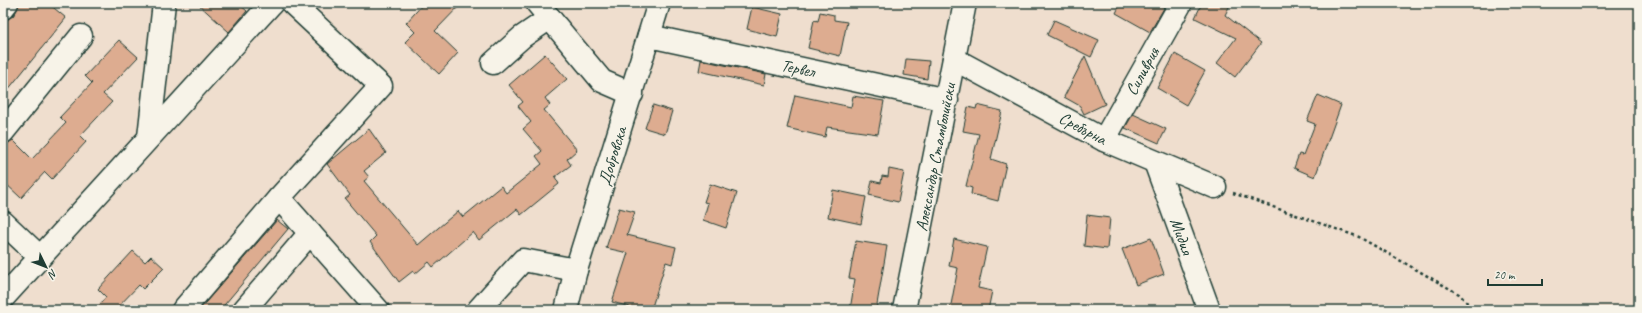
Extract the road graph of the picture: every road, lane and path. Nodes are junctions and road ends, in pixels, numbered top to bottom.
1 (7, 3) edge
2 (164, 3) edge
3 (272, 3) edge
4 (292, 3) edge
5 (659, 3) edge
6 (965, 3) edge
7 (1181, 3) edge
8 (3, 8) edge
9 (543, 10) edge
10 (81, 36) dead end
11 (649, 36) junction
12 (954, 59) junction
13 (493, 63) dead end
14 (632, 94) junction
15 (947, 100) junction
16 (3, 132) edge
17 (149, 138) junction
18 (1104, 140) junction
19 (1155, 162) junction
20 (1215, 187) joint
21 (279, 198) junction
22 (5, 228) edge
23 (310, 233) junction
24 (40, 257) junction
25 (576, 270) junction
26 (3, 298) edge
27 (183, 310) edge
28 (244, 310) edge
29 (378, 310) edge
30 (478, 310) edge
31 (566, 310) edge
32 (904, 310) edge
33 (1209, 310) edge
34 (1474, 310) edge

1 - 8 street
2 - 17 street
3 - 17 street
4 - 21 street
5 - 11 street, Добровска
6 - 12 street, Александър Стамболийски
7 - 18 street, Силиврия
9 - 13 street
9 - 14 street
10 - 16 street
11 - 14 street, Добровска
11 - 15 street, Тервел
12 - 15 street, Александър Стамболийски
12 - 18 street, Сребърна
14 - 25 street, Добровска
15 - 32 street, Александър Стамболийски
17 - 24 street
18 - 19 street, Сребърна
19 - 20 street, Сребърна
19 - 33 street, Мидия
20 - 34 path
21 - 23 street
21 - 27 street
22 - 24 street
23 - 28 street
23 - 29 street
24 - 26 street
25 - 30 street
25 - 31 street, Добровска

